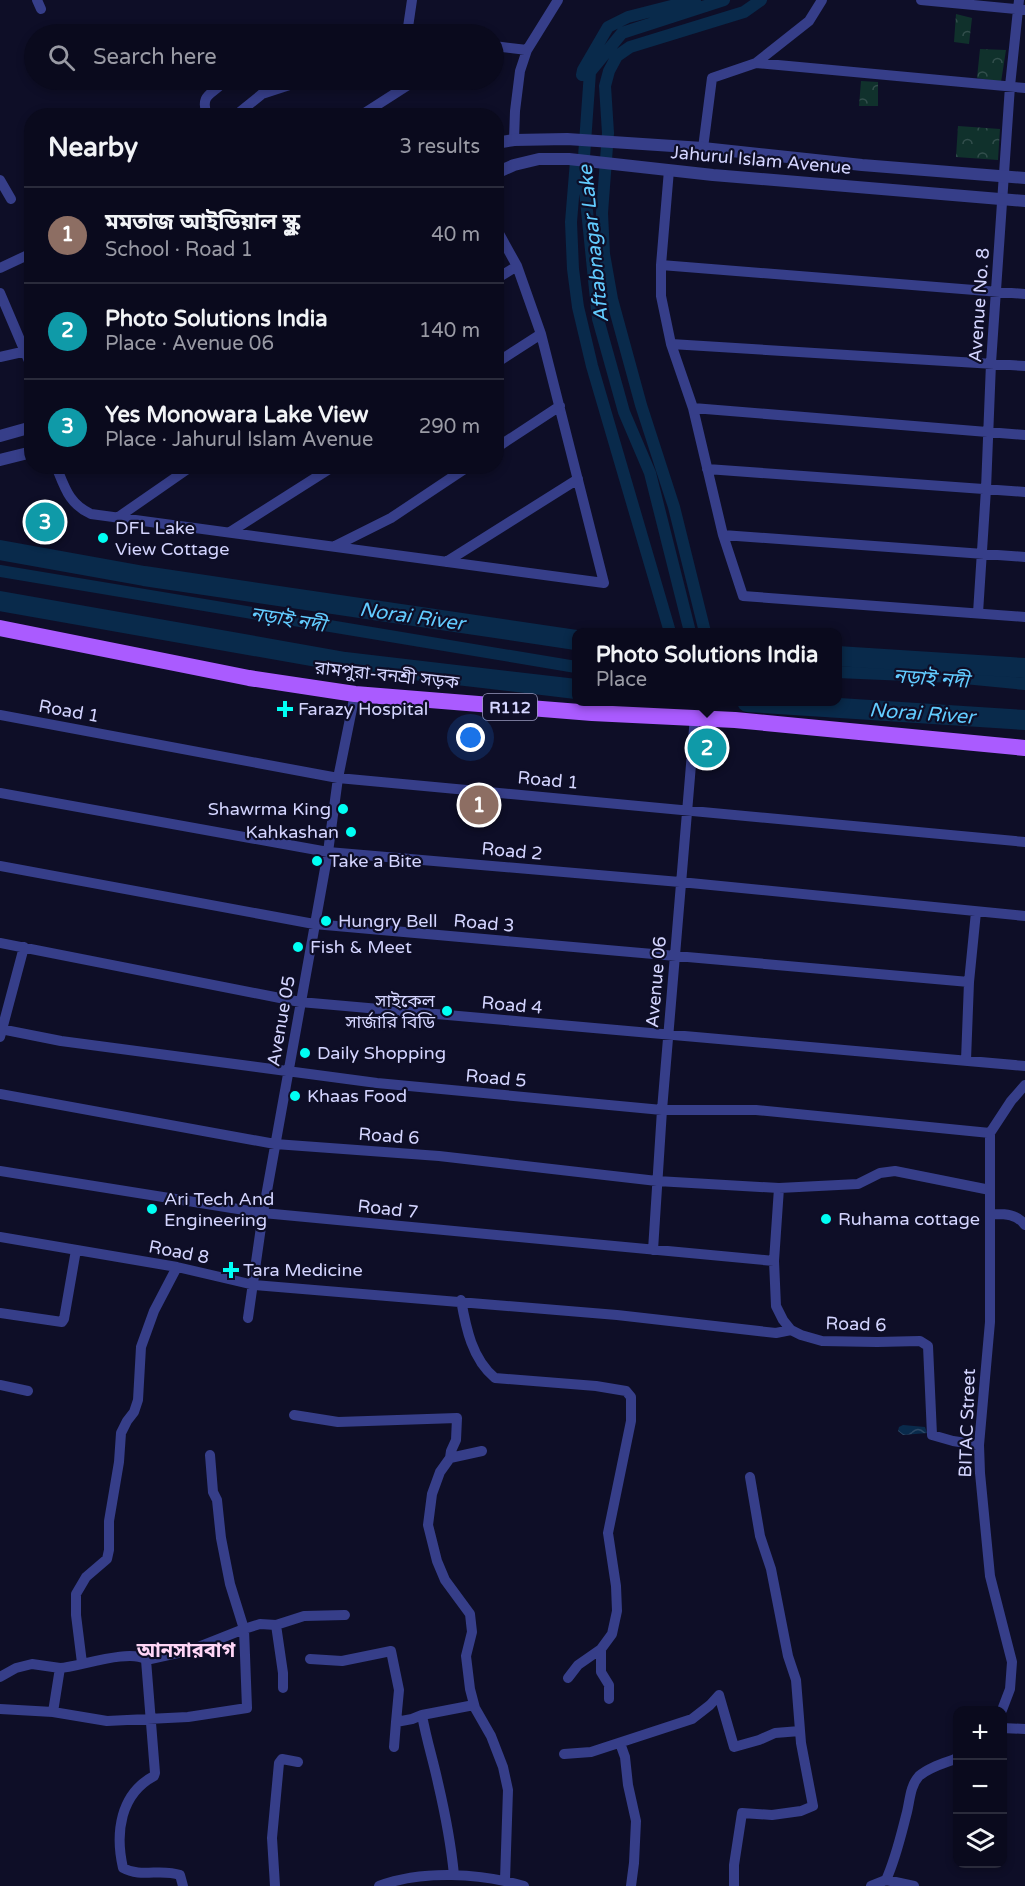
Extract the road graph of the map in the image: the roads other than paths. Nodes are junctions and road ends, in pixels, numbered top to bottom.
1 (412, 0) edge
2 (558, 0) edge
3 (822, 0) edge
4 (921, 0) edge
5 (1021, 6) edge
6 (408, 24) edge
7 (504, 47) edge
8 (526, 50) junction
9 (756, 63) junction
10 (1010, 86) junction
11 (1025, 88) edge
12 (213, 90) edge
13 (274, 90) edge
14 (400, 90) edge
15 (204, 108) edge
16 (245, 108) edge
17 (372, 108) edge
18 (514, 140) junction
19 (504, 142) edge
20 (703, 148) junction
21 (504, 169) edge
22 (669, 170) junction
23 (1005, 176) junction
24 (1025, 178) edge
25 (0, 180) edge
26 (11, 199) dead end
27 (1003, 200) junction
28 (1025, 201) edge
29 (504, 242) edge
30 (24, 257) edge
31 (661, 265) junction
32 (517, 266) junction
33 (0, 268) edge
34 (504, 274) edge
35 (996, 291) junction
36 (0, 293) edge
37 (1025, 294) edge
38 (541, 334) junction
39 (24, 343) edge
40 (671, 344) junction
41 (24, 352) edge
42 (0, 357) edge
43 (504, 358) edge
44 (991, 363) junction
45 (1025, 366) edge
46 (560, 406) junction
47 (693, 408) junction
48 (24, 429) edge
49 (988, 432) junction
50 (1025, 435) edge
51 (0, 436) edge
52 (504, 443) edge
53 (24, 454) edge
54 (0, 460) edge
55 (707, 469) junction
56 (60, 474) edge
57 (180, 474) edge
58 (321, 474) edge
59 (457, 474) edge
60 (578, 479) junction
61 (986, 489) junction
62 (1025, 492) edge
63 (117, 518) junction
64 (230, 532) junction
65 (723, 535) junction
66 (334, 546) junction
67 (982, 554) junction
68 (1025, 557) edge
69 (446, 562) junction
70 (978, 613) junction
71 (1025, 617) edge
72 (0, 628) edge
73 (355, 694) junction
74 (0, 716) edge
75 (695, 717) junction
76 (1025, 748) edge
77 (338, 778) junction
78 (0, 793) edge
79 (688, 809) junction
80 (1025, 842) edge
81 (328, 852) junction
82 (0, 866) edge
83 (680, 882) junction
84 (976, 912) junction
85 (1025, 916) edge
86 (314, 924) junction
87 (0, 943) edge
88 (24, 947) junction
89 (674, 957) junction
90 (969, 982) junction
91 (300, 1002) junction
92 (1, 1032) edge
93 (668, 1036) junction
94 (966, 1060) junction
95 (1025, 1066) edge
96 (289, 1072) junction
97 (1025, 1086) edge
98 (0, 1094) edge
99 (662, 1110) junction
100 (990, 1133) junction
101 (275, 1144) junction
102 (0, 1171) edge
103 (657, 1181) junction
104 (779, 1188) junction
105 (990, 1190) junction
106 (263, 1213) junction
107 (990, 1214) junction
108 (1025, 1225) edge
109 (0, 1237) edge
110 (76, 1250) junction
111 (653, 1250) junction
112 (774, 1262) junction
113 (177, 1267) junction
114 (254, 1285) junction
115 (461, 1300) junction
116 (0, 1313) edge
117 (248, 1318) dead end
118 (791, 1330) junction
119 (0, 1385) edge
120 (28, 1391) dead end
121 (294, 1415) dead end
122 (979, 1445) junction
123 (482, 1451) dead end
124 (210, 1455) dead end
125 (450, 1458) junction
126 (750, 1477) dead end
127 (345, 1615) dead end
128 (276, 1625) junction
129 (244, 1629) junction
130 (601, 1649) junction
131 (310, 1659) dead end
132 (146, 1660) junction
133 (82, 1663) junction
134 (60, 1668) junction
135 (0, 1677) edge
136 (568, 1678) dead end
137 (283, 1688) dead end
138 (609, 1699) dead end
139 (474, 1705) junction
140 (1004, 1706) edge
141 (0, 1709) edge
142 (52, 1712) junction
143 (422, 1715) junction
144 (151, 1718) junction
145 (396, 1722) junction
146 (1007, 1728) edge
147 (1025, 1729) edge
148 (800, 1731) junction
149 (620, 1743) junction
150 (394, 1747) dead end
151 (564, 1754) dead end
152 (953, 1760) edge
153 (298, 1762) dead end
154 (454, 1875) junction
155 (505, 1880) junction
156 (886, 1880) junction
157 (183, 1886) edge
158 (275, 1886) edge
159 (379, 1886) edge
160 (524, 1886) edge
161 (631, 1886) edge
162 (734, 1886) edge
163 (871, 1886) edge
164 (914, 1886) edge

1 - 6 street
2 - 8 street
3 - 9 street
4 - 5 street
5 - 10 street, Avenue No. 8
7 - 8 street
8 - 18 street
9 - 10 street
9 - 20 street
10 - 11 street
10 - 23 street, Avenue No. 8
12 - 15 street
13 - 16 street
14 - 17 street
18 - 19 street, Jahurul Islam Avenue
18 - 20 street, Jahurul Islam Avenue
20 - 23 street, Jahurul Islam Avenue
21 - 22 street, Jahurul Islam Avenue
22 - 27 street, Jahurul Islam Avenue
22 - 31 street
23 - 24 street, Jahurul Islam Avenue
23 - 27 street, Avenue No. 8
25 - 26 street
27 - 28 street, Jahurul Islam Avenue
27 - 35 street, Avenue No. 8
29 - 32 street
30 - 33 street
31 - 35 street
31 - 40 street
32 - 34 street
32 - 38 street
35 - 37 street
35 - 44 street, Avenue No. 8
36 - 39 street
38 - 43 street
38 - 46 street
40 - 44 street
40 - 47 street
41 - 42 street
44 - 45 street
44 - 49 street, Avenue No. 8
46 - 52 street
46 - 60 street
47 - 49 street
47 - 55 street
48 - 51 street
49 - 50 street
49 - 61 street, Avenue No. 8
53 - 54 street
55 - 61 street
55 - 65 street
56 - 63 street
57 - 63 street
58 - 64 street
59 - 66 street
60 - 69 street
60 - 69 street
61 - 62 street
61 - 67 street, Avenue No. 8
63 - 64 street
64 - 66 street
65 - 67 street
65 - 70 street
66 - 69 street
67 - 68 street
67 - 70 street, Avenue No. 8
70 - 71 street
72 - 73 main road, রামপুরা-বনশ্রী সড়ক / R112
73 - 75 main road, রামপুরা-বনশ্রী সড়ক / R112
73 - 77 street, Avenue 05
74 - 77 street, Road 1
75 - 76 main road, রামপুরা-বনশ্রী সড়ক / R112
75 - 79 street, Avenue 06
77 - 79 street, Road 1
77 - 81 street, Avenue 05
78 - 81 street, Road 2
79 - 80 street, Road 1
79 - 83 street, Avenue 06
81 - 83 street, Road 2
81 - 86 street, Avenue 05
82 - 86 street, Road 3
83 - 84 street, Road 2
83 - 89 street, Avenue 06
84 - 85 street, Road 2
84 - 90 street
86 - 89 street, Road 3
86 - 91 street, Avenue 05
87 - 88 street, Road 4
88 - 91 street, Road 4
88 - 92 street
89 - 90 street, Road 3
89 - 93 street, Avenue 06
90 - 94 street
91 - 93 street, Road 4
91 - 96 street, Avenue 05
92 - 96 street, Road 5
93 - 94 street, Road 4
93 - 99 street, Avenue 06
94 - 95 street, Road 4
96 - 99 street, Road 5
96 - 101 street, Avenue 05
97 - 100 street
98 - 101 street, Road 6
99 - 100 street, Road 5
99 - 103 street, Avenue 06
100 - 105 street, BITAC Street
101 - 103 street, Road 6
101 - 106 street, Avenue 05
102 - 106 street, Road 7
103 - 104 street, Road 6
103 - 111 street, Avenue 06
104 - 105 street, Road 6
104 - 112 street
105 - 107 street, BITAC Street
106 - 111 street, Road 7
106 - 114 street, Avenue 05
107 - 108 street
107 - 122 street, BITAC Street
109 - 110 street, Road 8
110 - 113 street, Road 8
110 - 116 street
111 - 112 street, Road 7
112 - 118 street
113 - 114 street, Road 8
113 - 133 street
114 - 115 street, Road 8
114 - 117 street, Avenue 05
115 - 118 street, Road 8
115 - 130 street
118 - 122 street, Road 6
119 - 120 street
121 - 125 street
122 - 140 street, BITAC Street
123 - 125 street
124 - 129 street
125 - 139 street
126 - 148 street
127 - 128 street
128 - 129 street
128 - 137 street
129 - 132 street
129 - 144 street
130 - 136 street
130 - 138 street
131 - 145 street
132 - 133 street
132 - 144 street
133 - 134 street
134 - 135 street
134 - 142 street
139 - 143 street
139 - 155 street
141 - 142 street
142 - 144 street
143 - 145 street
143 - 154 street
144 - 157 street
145 - 150 street
146 - 147 street
148 - 149 street
148 - 162 street
149 - 151 street
149 - 161 street
152 - 156 street
153 - 158 street
154 - 155 street
154 - 159 street
155 - 160 street
156 - 163 street
156 - 164 street

